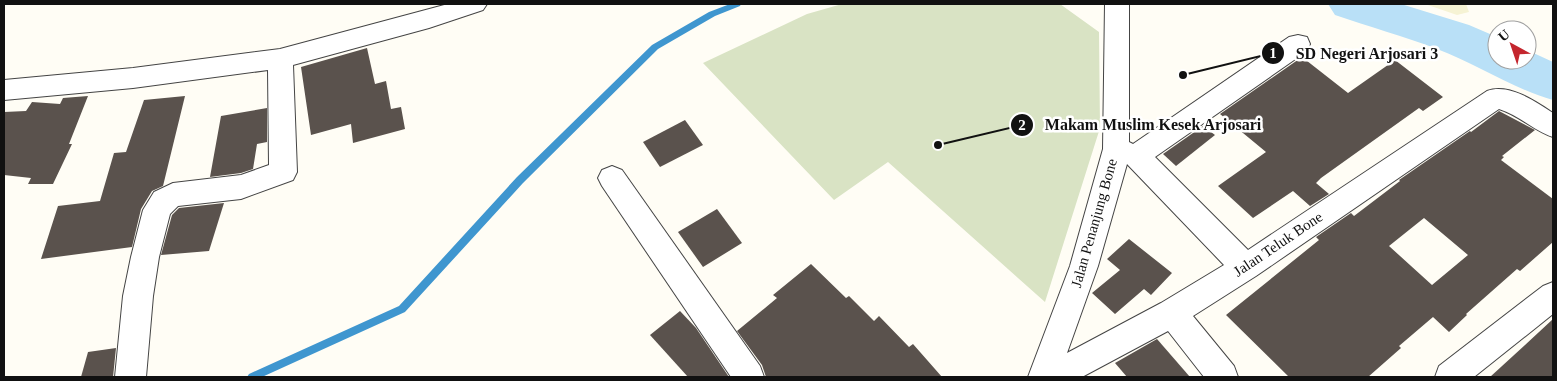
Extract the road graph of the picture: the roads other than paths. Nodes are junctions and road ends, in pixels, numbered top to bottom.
1 (475, 4) edge
2 (1117, 4) edge
3 (440, 9) edge
4 (1298, 44) dead end
5 (280, 59) junction
6 (4, 90) edge
7 (1553, 126) edge
8 (1126, 152) junction
9 (612, 178) dead end
10 (1246, 267) junction
11 (1553, 296) edge
12 (1172, 313) junction
13 (130, 377) edge
14 (749, 377) edge
15 (1043, 377) edge
16 (1052, 377) edge
17 (1223, 377) edge
18 (1450, 377) edge

1 - 3 street
2 - 8 street, Jalan Penanjung Bone
3 - 5 street
4 - 8 street
5 - 6 street
5 - 13 street
7 - 10 street, Jalan Teluk Bone
8 - 10 street
8 - 15 street, Jalan Penanjung Bone
9 - 14 street
10 - 12 street, Jalan Teluk Bone
11 - 18 street
12 - 16 street, Jalan Teluk Bone
12 - 17 street

